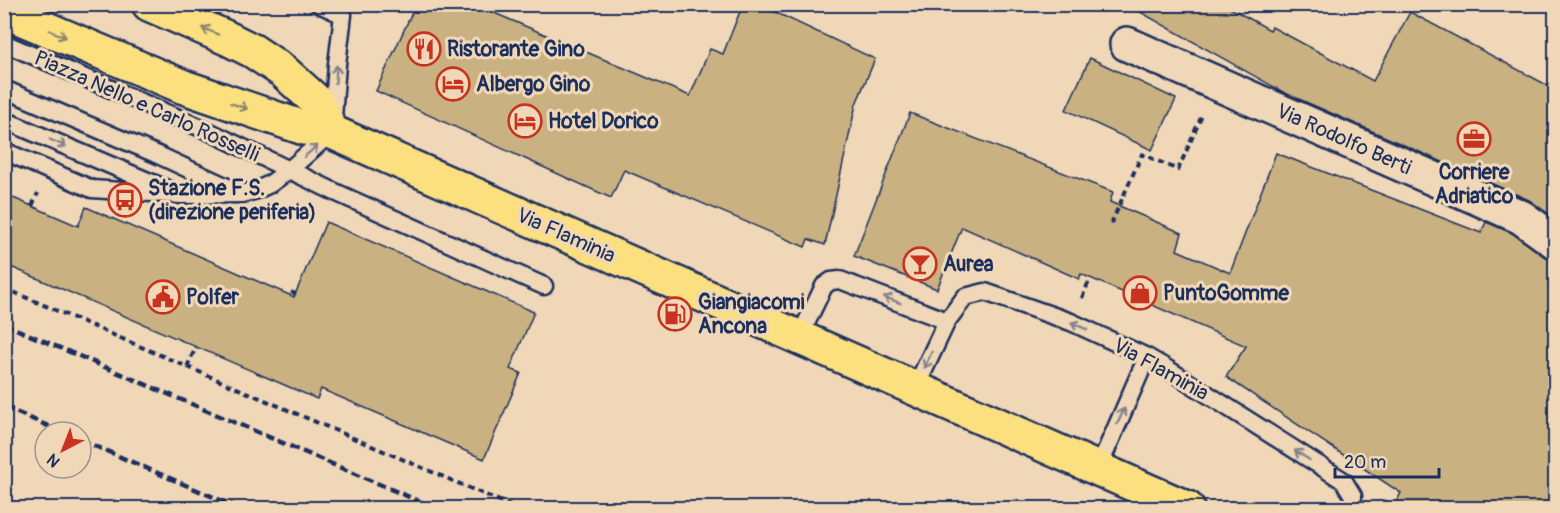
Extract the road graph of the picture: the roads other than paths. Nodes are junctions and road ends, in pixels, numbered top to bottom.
1 (149, 4) edge
2 (319, 4) edge
3 (4, 11) edge
4 (4, 43) edge
5 (1127, 44) dead end
6 (4, 89) edge
7 (37, 104) junction
8 (4, 120) edge
9 (27, 129) junction
10 (333, 132) junction
11 (4, 151) edge
12 (289, 170) junction
13 (242, 194) junction
14 (181, 195) junction
15 (1521, 217) junction
16 (1556, 230) edge
17 (1556, 242) edge
18 (544, 286) dead end
19 (947, 321) junction
20 (799, 338) junction
21 (1147, 357) junction
22 (915, 389) junction
23 (1098, 469) junction
24 (1187, 508) edge
25 (1352, 508) edge

10 -> 1 main road
10 -> 2 lane
3 -> 10 main road, Piazza Nello e Carlo Rosselli
4 - 12 lane, Piazza Nello e Carlo Rosselli
5 - 15 street, Via Rodolfo Berti
6 - 7 lane, Piazza Nello e Carlo Rosselli
7 - 9 lane, Piazza Nello e Carlo Rosselli
7 - 13 lane, Piazza Nello e Carlo Rosselli
8 - 9 lane, Piazza Nello e Carlo Rosselli
9 -> 14 lane, Piazza Nello e Carlo Rosselli
12 -> 10 lane, Piazza Nello e Carlo Rosselli
10 - 20 main road, Via Flaminia
11 - 14 lane, Piazza Nello e Carlo Rosselli
12 - 13 lane, Piazza Nello e Carlo Rosselli
12 - 18 lane
13 - 14 lane, Piazza Nello e Carlo Rosselli
15 - 16 lane
15 - 17 street, Via Rodolfo Berti
19 -> 20 lane
21 -> 19 lane, Via Flaminia
19 -> 22 lane, Via Flaminia
20 - 22 main road, Via Flaminia
23 -> 21 lane
25 -> 21 lane, Via Flaminia
22 - 23 main road, Via Flaminia
23 - 24 main road, Via Flaminia

